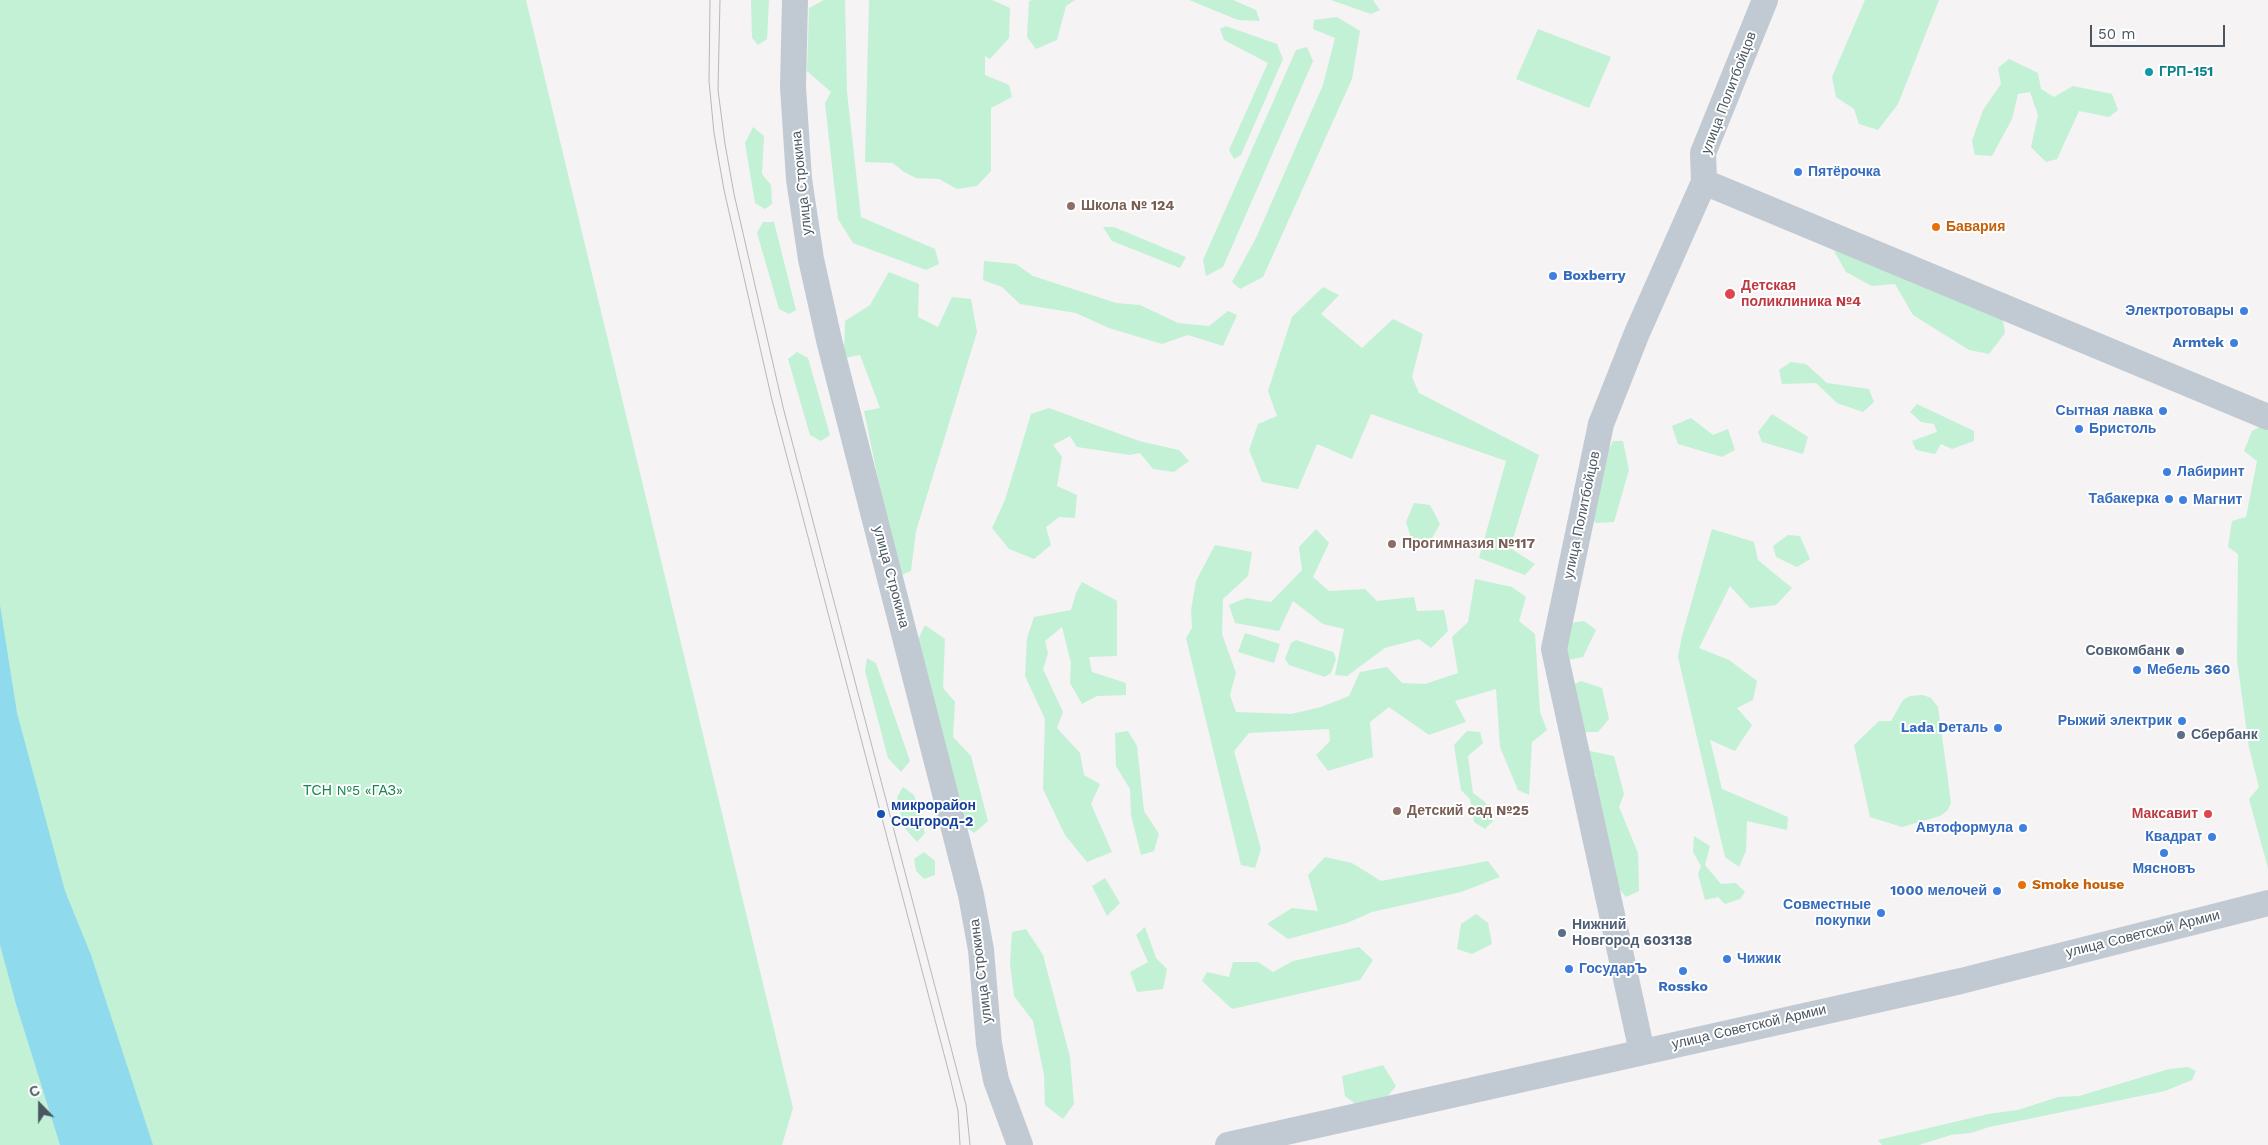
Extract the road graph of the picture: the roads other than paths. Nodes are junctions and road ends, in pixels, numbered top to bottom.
1 (795, 0) edge
2 (1765, 0) edge
3 (1704, 182) junction
4 (2268, 416) edge
5 (2268, 903) edge
6 (1642, 1052) junction
7 (1014, 1143) edge
8 (1228, 1145) edge

1 - 7 street, улица Строкина
2 - 3 street, улица Политбойцов
3 - 4 street
3 - 6 street, улица Политбойцов
5 - 6 street, улица Советской Армии
6 - 8 street, улица Советской Армии

